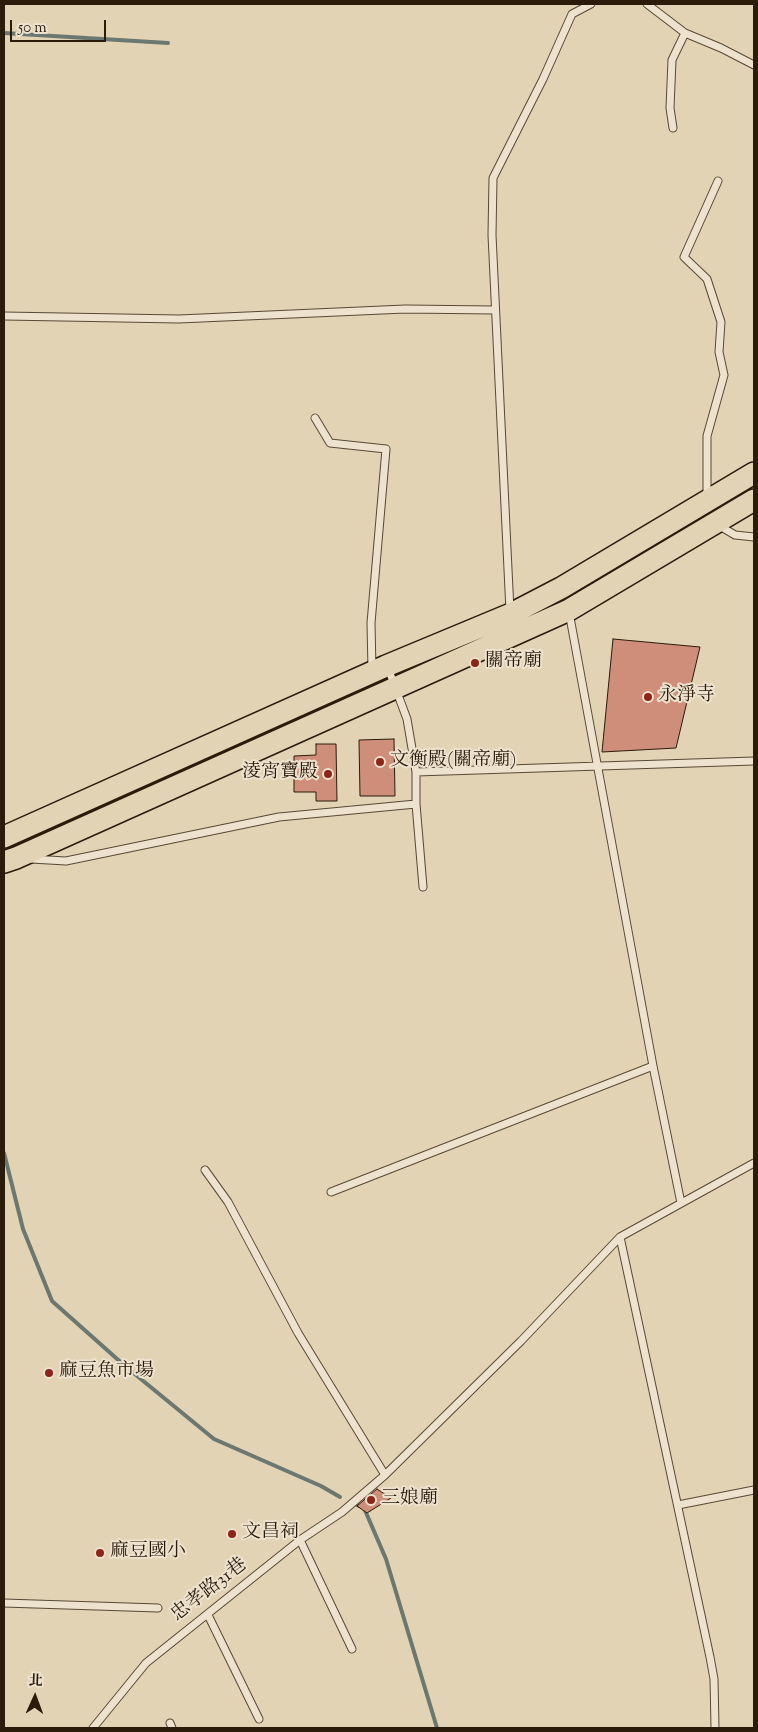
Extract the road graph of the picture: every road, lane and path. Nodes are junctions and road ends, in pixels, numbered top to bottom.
1 (590, 4) edge
2 (647, 4) edge
3 (685, 33) junction
4 (754, 65) edge
5 (673, 128) dead end
6 (718, 181) dead end
7 (496, 310) junction
8 (4, 316) edge
9 (315, 418) dead end
10 (754, 473) edge
11 (754, 500) edge
12 (707, 501) junction
13 (716, 524) junction
14 (754, 537) edge
15 (565, 599) junction
16 (510, 614) junction
17 (379, 669) junction
18 (395, 687) junction
19 (754, 761) edge
20 (598, 767) junction
21 (416, 772) junction
22 (416, 804) junction
23 (4, 837) edge
24 (10, 860) edge
25 (423, 886) dead end
26 (653, 1066) junction
27 (754, 1163) edge
28 (205, 1170) dead end
29 (331, 1192) dead end
30 (681, 1203) junction
31 (620, 1237) junction
32 (385, 1475) junction
33 (754, 1490) edge
34 (678, 1505) junction
35 (300, 1540) junction
36 (4, 1603) edge
37 (158, 1608) dead end
38 (208, 1615) junction
39 (352, 1648) dead end
40 (259, 1719) dead end
41 (93, 1728) edge
42 (715, 1728) edge

1 - 7 lane
2 - 3 lane
3 - 4 lane
3 - 5 lane
6 - 12 lane
7 - 8 lane
7 - 16 lane
9 - 17 lane
10 - 12 main road
11 - 13 main road
12 - 15 main road
13 - 14 lane
13 - 15 main road
15 - 16 main road
15 - 18 main road
15 - 20 lane
16 - 17 main road
17 - 18 lane
17 - 23 main road
18 - 21 lane
18 - 24 main road
19 - 20 lane
20 - 21 lane
20 - 26 lane
21 - 22 lane
22 - 24 lane
22 - 25 lane
26 - 29 lane
26 - 30 lane
27 - 30 lane, 忠孝路31巷
28 - 32 lane
30 - 31 lane, 忠孝路31巷
31 - 32 lane, 忠孝路31巷
31 - 34 lane
32 - 35 lane, 忠孝路31巷
33 - 34 lane
34 - 42 lane
35 - 38 lane, 忠孝路31巷
35 - 39 lane
36 - 37 lane
38 - 40 lane
38 - 41 lane, 忠孝路31巷

